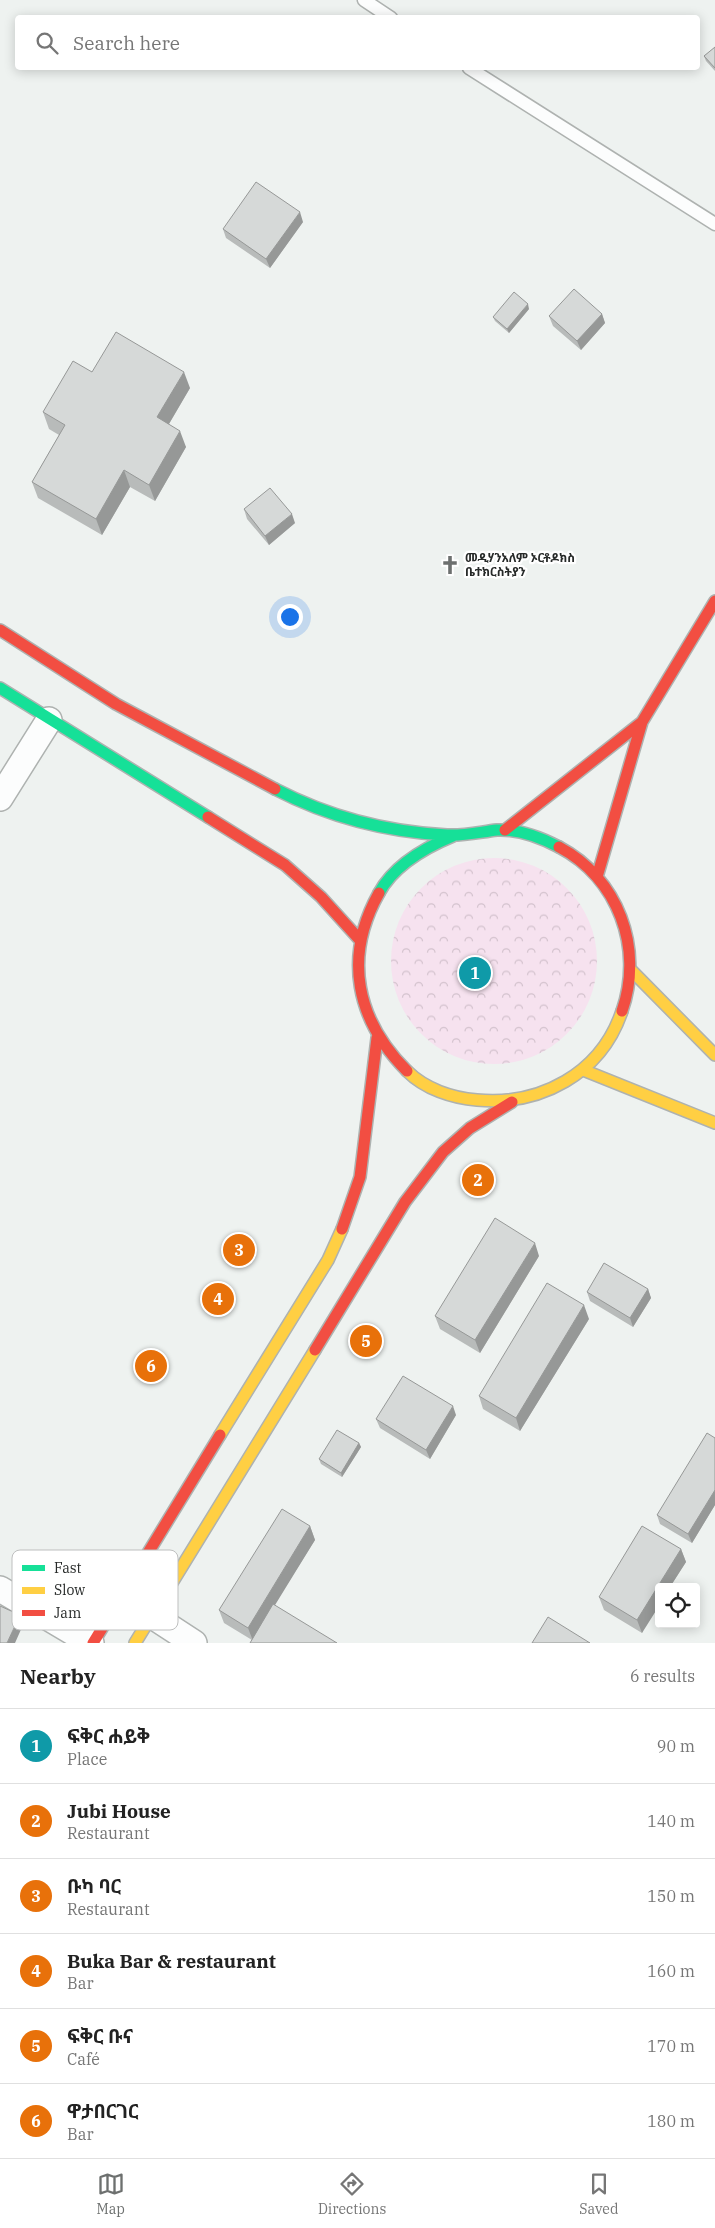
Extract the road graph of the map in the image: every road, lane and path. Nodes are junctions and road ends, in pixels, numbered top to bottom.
1 (364, 0) edge
2 (386, 15) edge
3 (472, 70) edge
4 (715, 224) edge
5 (715, 601) edge
6 (0, 630) edge
7 (0, 688) edge
8 (49, 720) junction
9 (642, 722) junction
10 (0, 798) edge
11 (505, 830) junction
12 (454, 836) junction
13 (597, 877) junction
14 (359, 939) junction
15 (631, 970) junction
16 (376, 1038) junction
17 (715, 1055) edge
18 (583, 1070) junction
19 (513, 1101) junction
20 (715, 1124) edge
21 (151, 1550) edge
22 (178, 1570) edge
23 (0, 1589) edge
24 (12, 1596) edge
25 (70, 1630) edge
26 (100, 1630) edge
27 (143, 1630) edge
28 (174, 1630) edge
29 (92, 1643) edge
30 (135, 1643) edge
31 (194, 1643) edge

1 - 2 lane
3 - 4 lane
5 - 9 main road
6 - 12 main road
7 - 8 main road
8 - 10 street
8 - 14 main road
9 - 11 main road
9 - 13 main road
11 - 12 main road
11 - 13 main road
12 - 14 main road
13 - 15 main road
14 - 16 main road
15 - 17 main road
15 - 18 main road
16 - 19 main road
16 - 21 main road
18 - 19 main road
18 - 20 main road
19 - 22 main road
23 - 24 street
25 - 29 street
26 - 29 main road
27 - 30 main road
28 - 31 street

